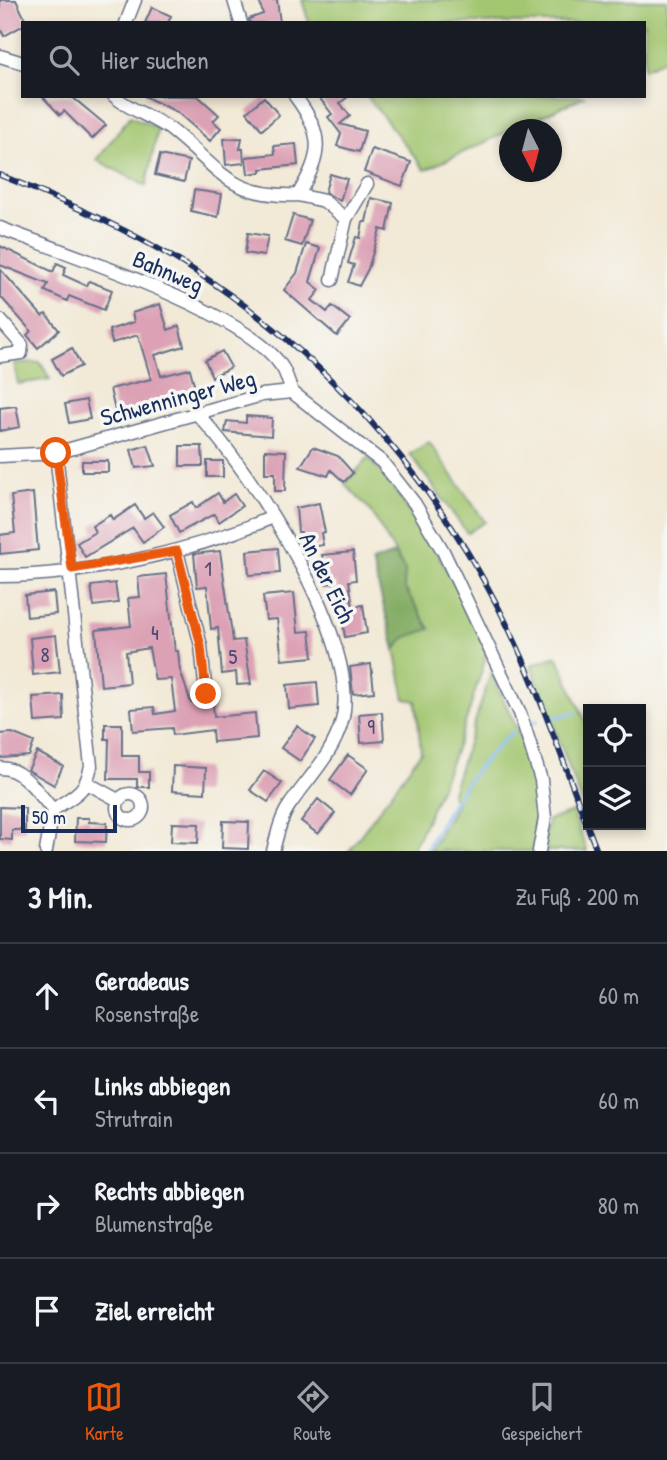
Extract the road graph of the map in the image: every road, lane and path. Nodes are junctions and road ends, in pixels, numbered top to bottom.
1 (135, 0) edge
2 (234, 0) edge
3 (127, 21) edge
4 (240, 21) edge
5 (0, 56) edge
6 (21, 63) edge
7 (116, 98) edge
8 (297, 98) edge
9 (367, 184) dead end
10 (298, 195) junction
11 (346, 219) junction
12 (0, 228) edge
13 (332, 280) dead end
14 (0, 320) edge
15 (0, 356) edge
16 (292, 393) junction
17 (198, 415) junction
18 (56, 453) junction
19 (0, 456) edge
20 (273, 517) junction
21 (177, 551) junction
22 (72, 569) junction
23 (0, 576) edge
24 (206, 694) dead end
25 (0, 768) edge
26 (88, 783) junction
27 (118, 800) dead end
28 (53, 810) junction
29 (46, 851) edge
30 (273, 851) edge
31 (539, 851) edge

1 - 3 street
2 - 4 street
5 - 6 street
7 - 10 street
8 - 10 street
9 - 11 street
10 - 11 street
11 - 13 street
12 - 16 street, Bahnweg
14 - 15 street
16 - 17 street, Schwenninger Weg
16 - 31 street, Schwenninger Weg
17 - 18 street, Schwenninger Weg
17 - 20 street, An der Eich
18 - 19 street, Schwenninger Weg
18 - 22 street
20 - 21 street
20 - 30 street, An der Eich
21 - 22 street
21 - 24 street
22 - 23 street
22 - 26 street
25 - 28 street
26 - 27 street
26 - 28 street
28 - 29 street

